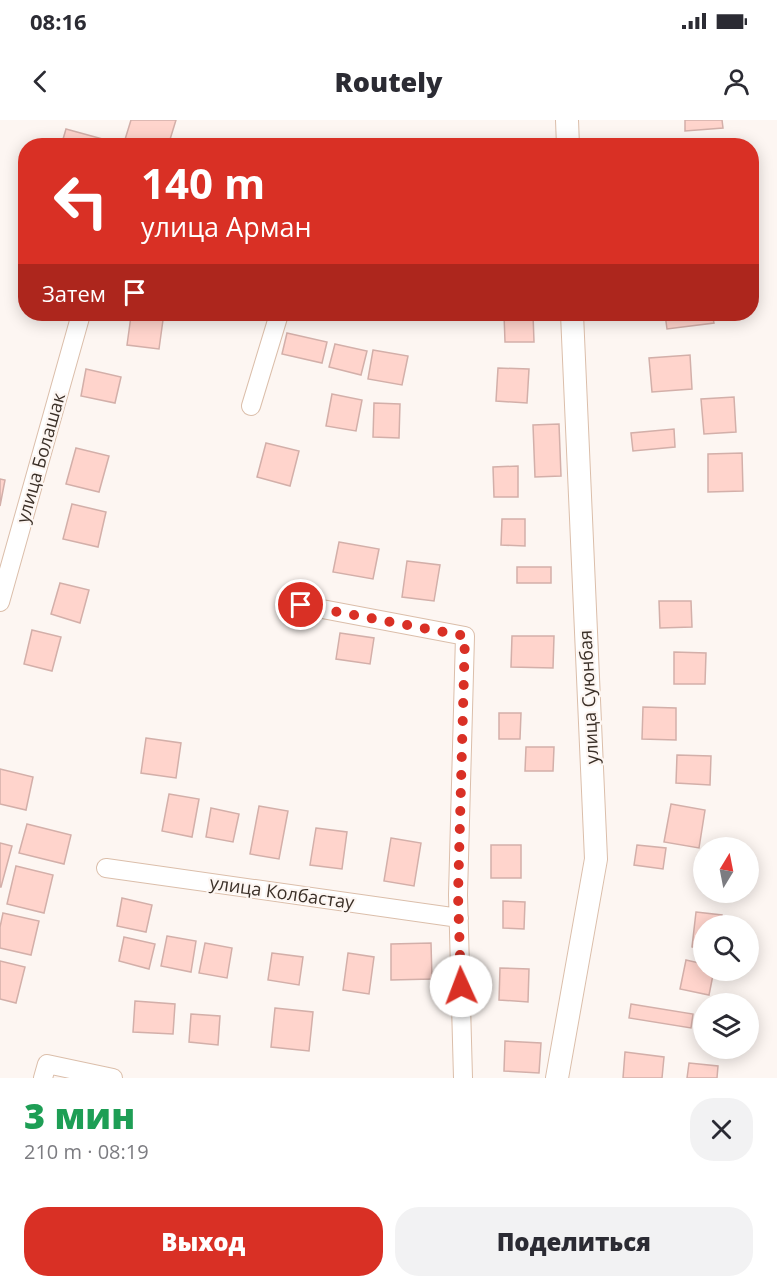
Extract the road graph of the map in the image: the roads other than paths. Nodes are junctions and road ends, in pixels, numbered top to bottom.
1 (567, 120) edge
2 (568, 138) edge
3 (79, 321) edge
4 (277, 321) edge
5 (573, 321) edge
6 (251, 406) dead end
7 (0, 602) edge
8 (301, 605) dead end
9 (106, 868) dead end
10 (459, 918) junction
11 (43, 1078) edge
12 (113, 1078) edge
13 (463, 1078) edge
14 (557, 1078) edge

1 - 2 main road
3 - 7 street, улица Болашак
4 - 6 street
5 - 14 main road, улица Суюнбая
8 - 10 street
9 - 10 street, улица Колбастау
10 - 13 street
11 - 12 street

